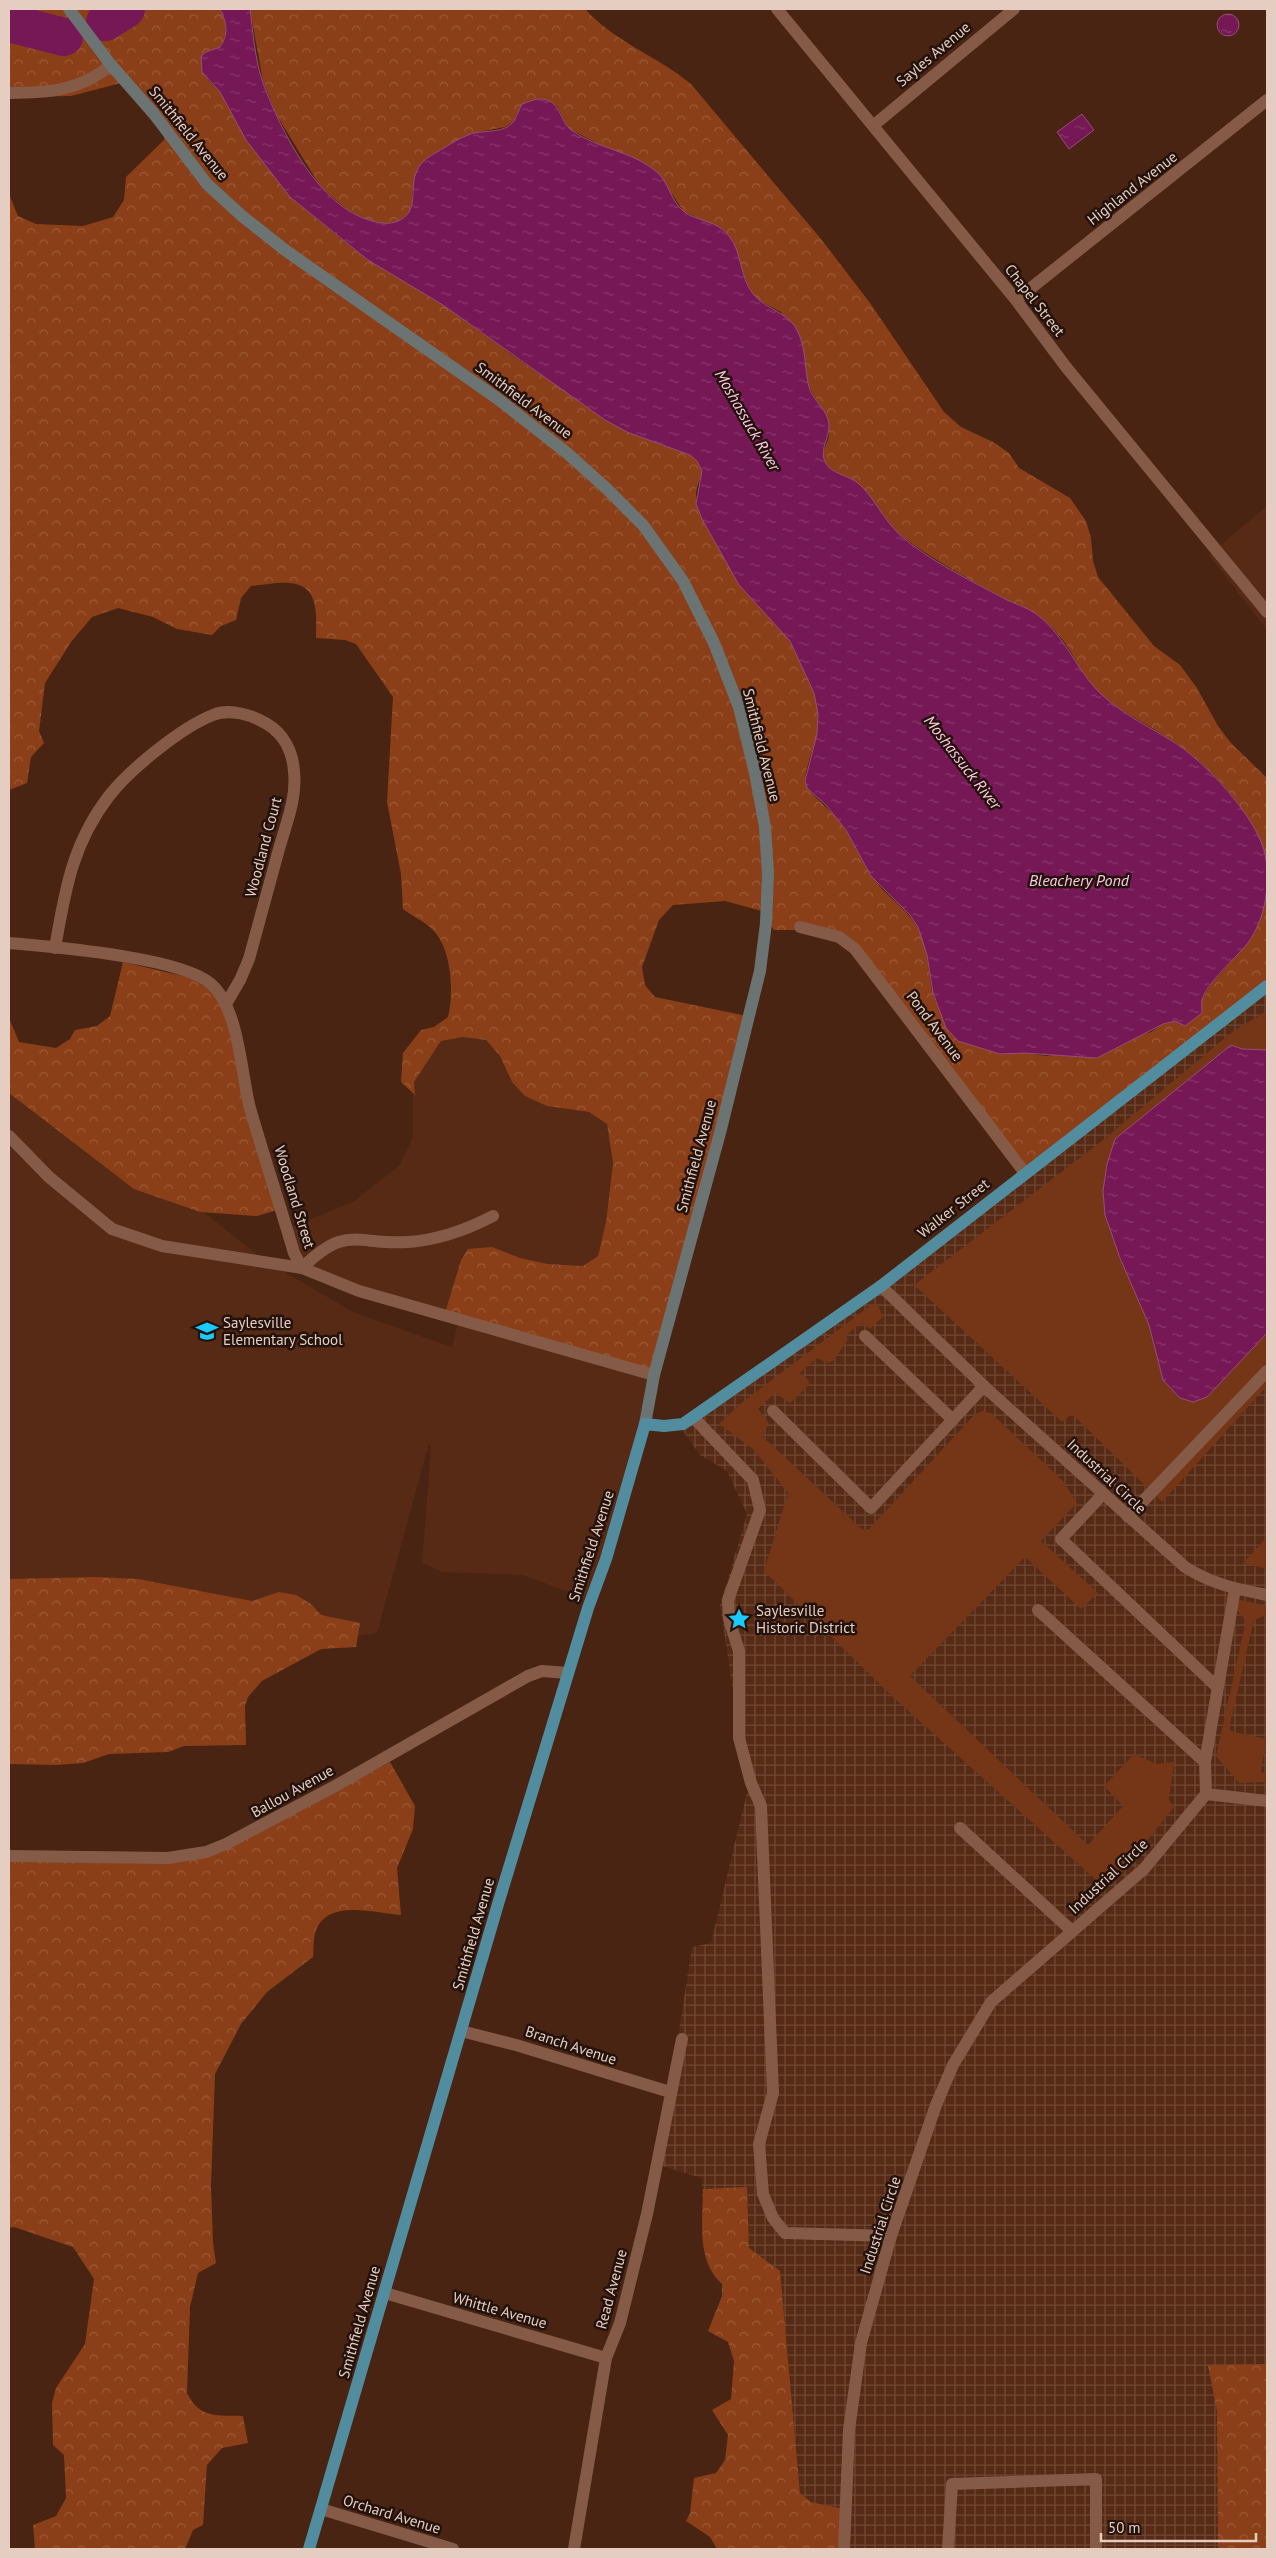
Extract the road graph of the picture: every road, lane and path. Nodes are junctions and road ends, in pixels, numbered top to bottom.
1 (69, 9) edge
2 (777, 9) edge
3 (1014, 9) edge
4 (111, 65) junction
5 (9, 93) edge
6 (1267, 100) edge
7 (874, 125) junction
8 (1016, 300) junction
9 (1267, 612) edge
10 (800, 927) dead end
11 (9, 943) edge
12 (55, 948) junction
13 (1267, 986) edge
14 (226, 1004) junction
15 (9, 1136) edge
16 (1025, 1173) junction
17 (493, 1216) dead end
18 (302, 1268) junction
19 (880, 1286) junction
20 (865, 1336) dead end
21 (1267, 1371) edge
22 (654, 1375) junction
23 (984, 1386) junction
24 (773, 1411) dead end
25 (693, 1416) junction
26 (953, 1420) junction
27 (644, 1424) junction
28 (1103, 1494) junction
29 (1128, 1517) junction
30 (1235, 1589) junction
31 (1267, 1595) edge
32 (1038, 1610) dead end
33 (568, 1673) junction
34 (1217, 1687) junction
35 (1204, 1762) junction
36 (1206, 1794) junction
37 (1267, 1801) edge
38 (960, 1828) dead end
39 (9, 1856) edge
40 (1072, 1931) junction
41 (461, 2031) junction
42 (682, 2038) dead end
43 (670, 2092) junction
44 (891, 2236) junction
45 (385, 2294) junction
46 (606, 2358) junction
47 (321, 2509) junction
48 (309, 2549) edge
49 (453, 2549) edge
50 (574, 2549) edge
51 (844, 2549) edge
52 (948, 2549) edge
53 (1096, 2549) edge

1 - 4 main road, Smithfield Avenue
2 - 7 street, Chapel Street
3 - 7 street, Sayles Avenue
4 - 5 street
4 - 22 main road, Smithfield Avenue
6 - 8 street, Highland Avenue
7 - 8 street, Chapel Street
8 - 9 street, Chapel Street
10 - 16 street, Pond Avenue
11 - 12 street, Woodland Street
12 - 14 street, Woodland Street
12 - 14 street, Woodland Court
13 - 16 main road, Walker Street
14 - 18 street, Woodland Street
15 - 18 street
16 - 19 main road, Walker Street
17 - 18 street
18 - 22 street, Woodland Street
19 - 23 street, Industrial Circle
19 - 25 main road, Walker Street
20 - 26 street
21 - 29 street
22 - 27 main road, Smithfield Avenue
23 - 26 street
23 - 28 street, Industrial Circle
24 - 26 street
25 - 27 main road, Walker Street
25 - 44 street
27 - 33 main road, Smithfield Avenue
28 - 29 street, Industrial Circle
28 - 34 street
29 - 30 street, Industrial Circle
30 - 31 street, Industrial Circle
30 - 34 street
32 - 35 street
33 - 39 street, Ballou Avenue
33 - 41 main road, Smithfield Avenue
34 - 35 street
35 - 36 street
36 - 37 street
36 - 40 street, Industrial Circle
38 - 40 street
40 - 44 street, Industrial Circle
41 - 43 street, Branch Avenue
41 - 45 main road, Smithfield Avenue
42 - 43 street, Read Avenue
43 - 46 street, Read Avenue
44 - 51 street, Industrial Circle
45 - 46 street, Whittle Avenue
45 - 47 main road, Smithfield Avenue
46 - 50 street, Read Avenue
47 - 48 main road, Smithfield Avenue
47 - 49 street, Orchard Avenue
52 - 53 street

